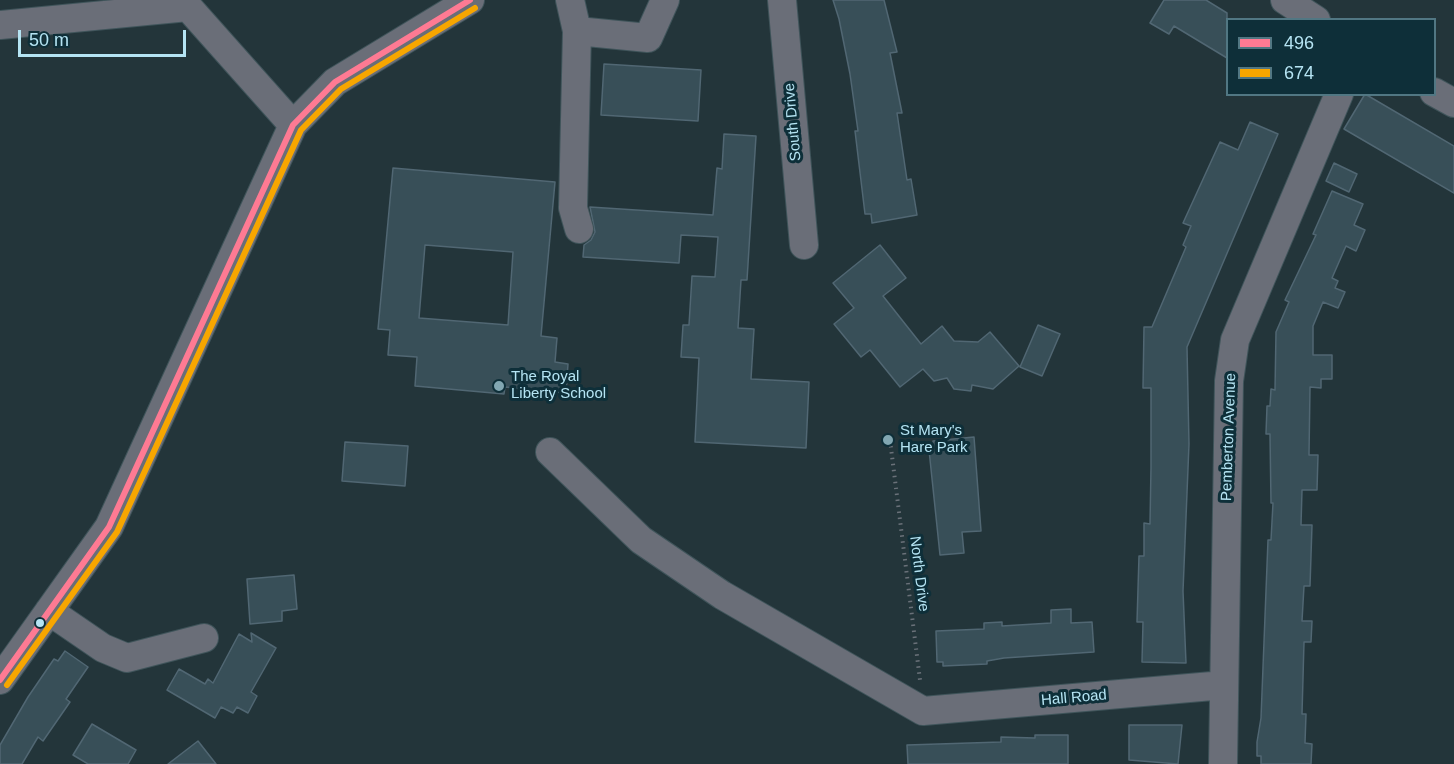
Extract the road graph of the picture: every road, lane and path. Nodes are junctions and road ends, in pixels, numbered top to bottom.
1 (470, 0) edge
2 (570, 0) edge
3 (665, 0) edge
4 (782, 0) edge
5 (1285, 0) edge
6 (190, 4) edge
7 (1313, 18) edge
8 (0, 25) edge
9 (577, 31) junction
10 (1436, 93) edge
11 (1338, 96) edge
12 (1454, 103) edge
13 (293, 125) junction
14 (579, 229) dead end
15 (804, 245) dead end
16 (890, 440) dead end
17 (550, 452) dead end
18 (49, 610) junction
19 (204, 638) dead end
20 (0, 680) edge
21 (1224, 685) junction
22 (924, 711) junction
23 (1223, 764) edge

1 - 13 street
2 - 9 street
3 - 9 street
4 - 15 street, South Drive
5 - 7 street
6 - 8 street
6 - 13 street
9 - 14 street
10 - 12 street
11 - 21 street, Pemberton Avenue
13 - 18 street
16 - 22 path, North Drive
17 - 22 street
18 - 19 street
18 - 20 street
21 - 22 street, Hall Road
21 - 23 street, Pemberton Avenue

